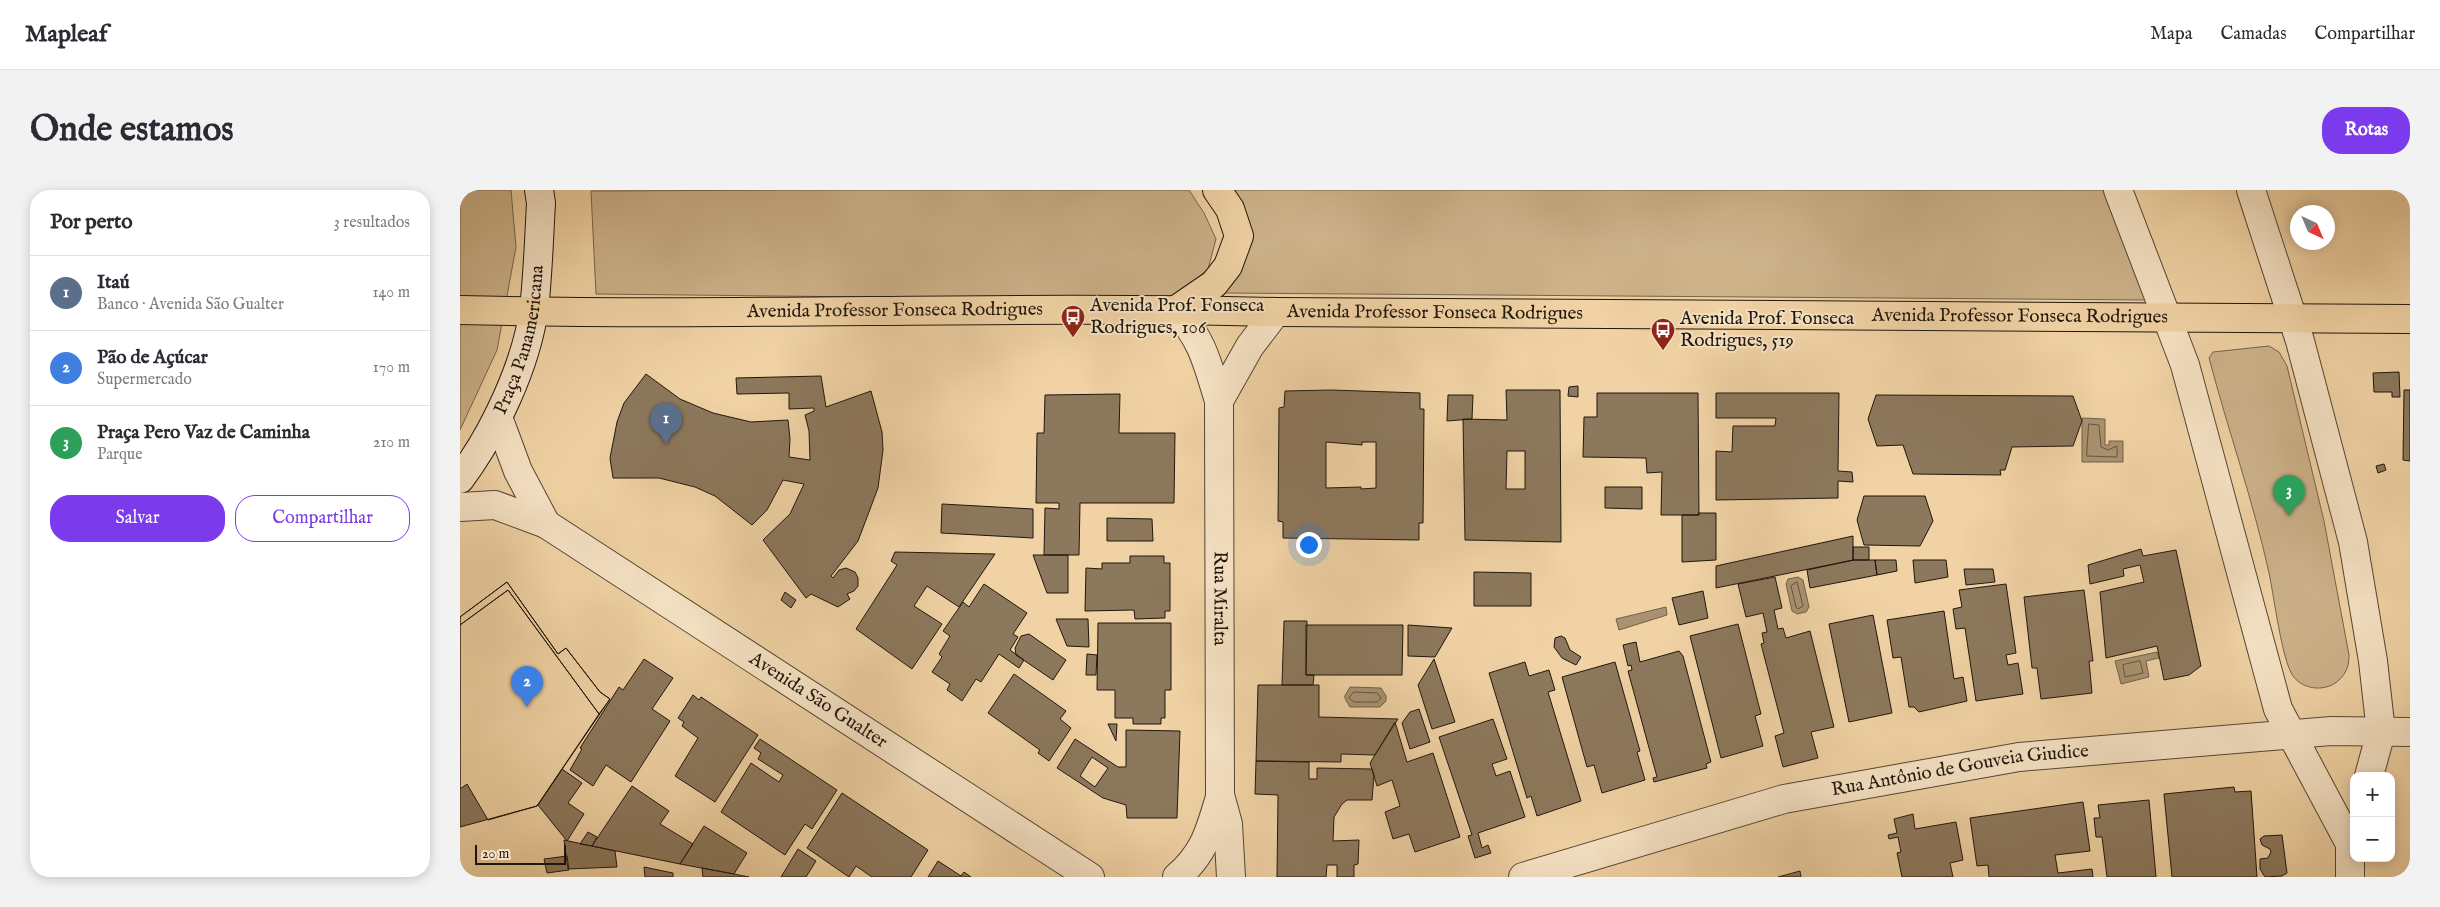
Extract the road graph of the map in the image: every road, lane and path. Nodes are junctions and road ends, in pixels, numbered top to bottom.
1 (539, 190) edge
2 (1216, 190) edge
3 (2118, 190) edge
4 (2251, 190) edge
5 (460, 310) edge
6 (534, 310) junction
7 (1176, 310) junction
8 (1276, 312) junction
9 (2167, 317) junction
10 (2293, 318) junction
11 (2410, 319) edge
12 (1219, 400) junction
13 (498, 417) junction
14 (460, 479) edge
15 (460, 507) edge
16 (546, 524) junction
17 (2381, 732) junction
18 (2410, 732) edge
19 (2292, 735) junction
20 (2370, 772) edge
21 (1220, 795) junction
22 (2350, 834) edge
23 (2351, 862) edge
24 (1090, 877) edge
25 (1177, 877) edge
26 (1231, 877) edge
27 (1523, 877) edge
28 (2350, 877) edge

1 - 6 street, Praça Panamericana
2 - 7 highway
3 - 9 street
4 - 10 street
5 - 6 highway, Avenida Professor Fonseca Rodrigues
6 - 7 highway, Avenida Professor Fonseca Rodrigues
6 - 13 street, Praça Panamericana
7 - 8 highway, Avenida Professor Fonseca Rodrigues
7 - 12 street, Rua Miralta
8 - 9 highway, Avenida Professor Fonseca Rodrigues
8 - 12 street
9 - 10 highway, Avenida Professor Fonseca Rodrigues
9 - 19 street
10 - 11 highway, Avenida Professor Fonseca Rodrigues
10 - 17 street
12 - 21 street, Rua Miralta
13 - 14 street, Praça Panamericana
13 - 16 street, Avenida São Gualter
15 - 16 street, Avenida São Gualter
16 - 24 street, Avenida São Gualter
17 - 18 street, Rua Antônio de Gouveia Giudice
17 - 19 street, Rua Antônio de Gouveia Giudice
17 - 20 street
19 - 22 street
19 - 27 street, Rua Antônio de Gouveia Giudice
21 - 25 street, Rua Miralta
21 - 26 street, Rua Miralta
23 - 28 street

